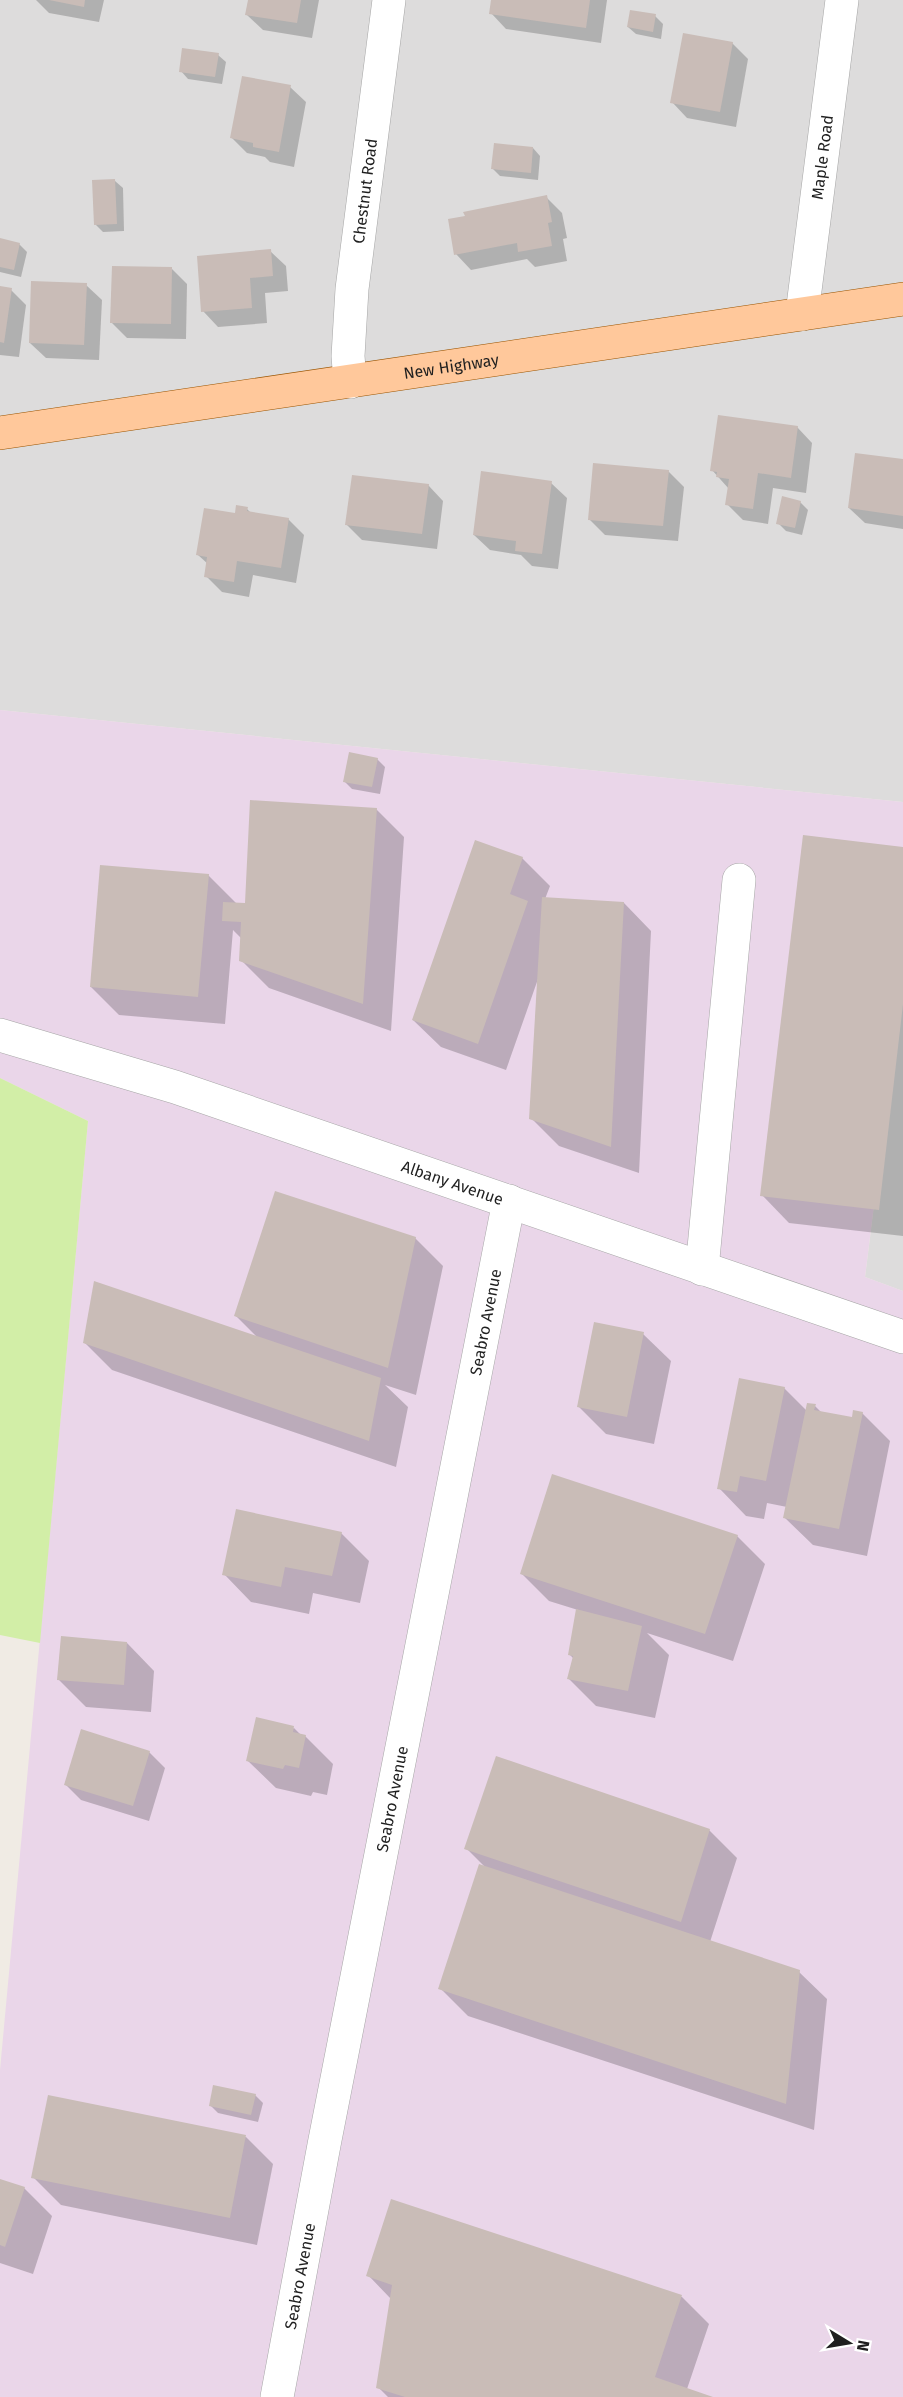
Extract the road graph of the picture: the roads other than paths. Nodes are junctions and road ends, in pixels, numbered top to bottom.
1 (389, 0) edge
2 (842, 0) edge
3 (903, 299) edge
4 (802, 314) junction
5 (350, 382) junction
6 (0, 433) edge
7 (739, 880) dead end
8 (0, 1035) edge
9 (509, 1201) junction
10 (702, 1269) junction
11 (903, 1337) edge
12 (277, 2397) edge

1 - 5 street, Chestnut Road
2 - 4 street, Maple Road
3 - 4 main road, New Highway
4 - 5 main road, New Highway
5 - 6 main road, New Highway
7 - 10 street
8 - 9 street, Albany Avenue
9 - 10 street, Albany Avenue
9 - 12 street, Seabro Avenue
10 - 11 street, Albany Avenue

